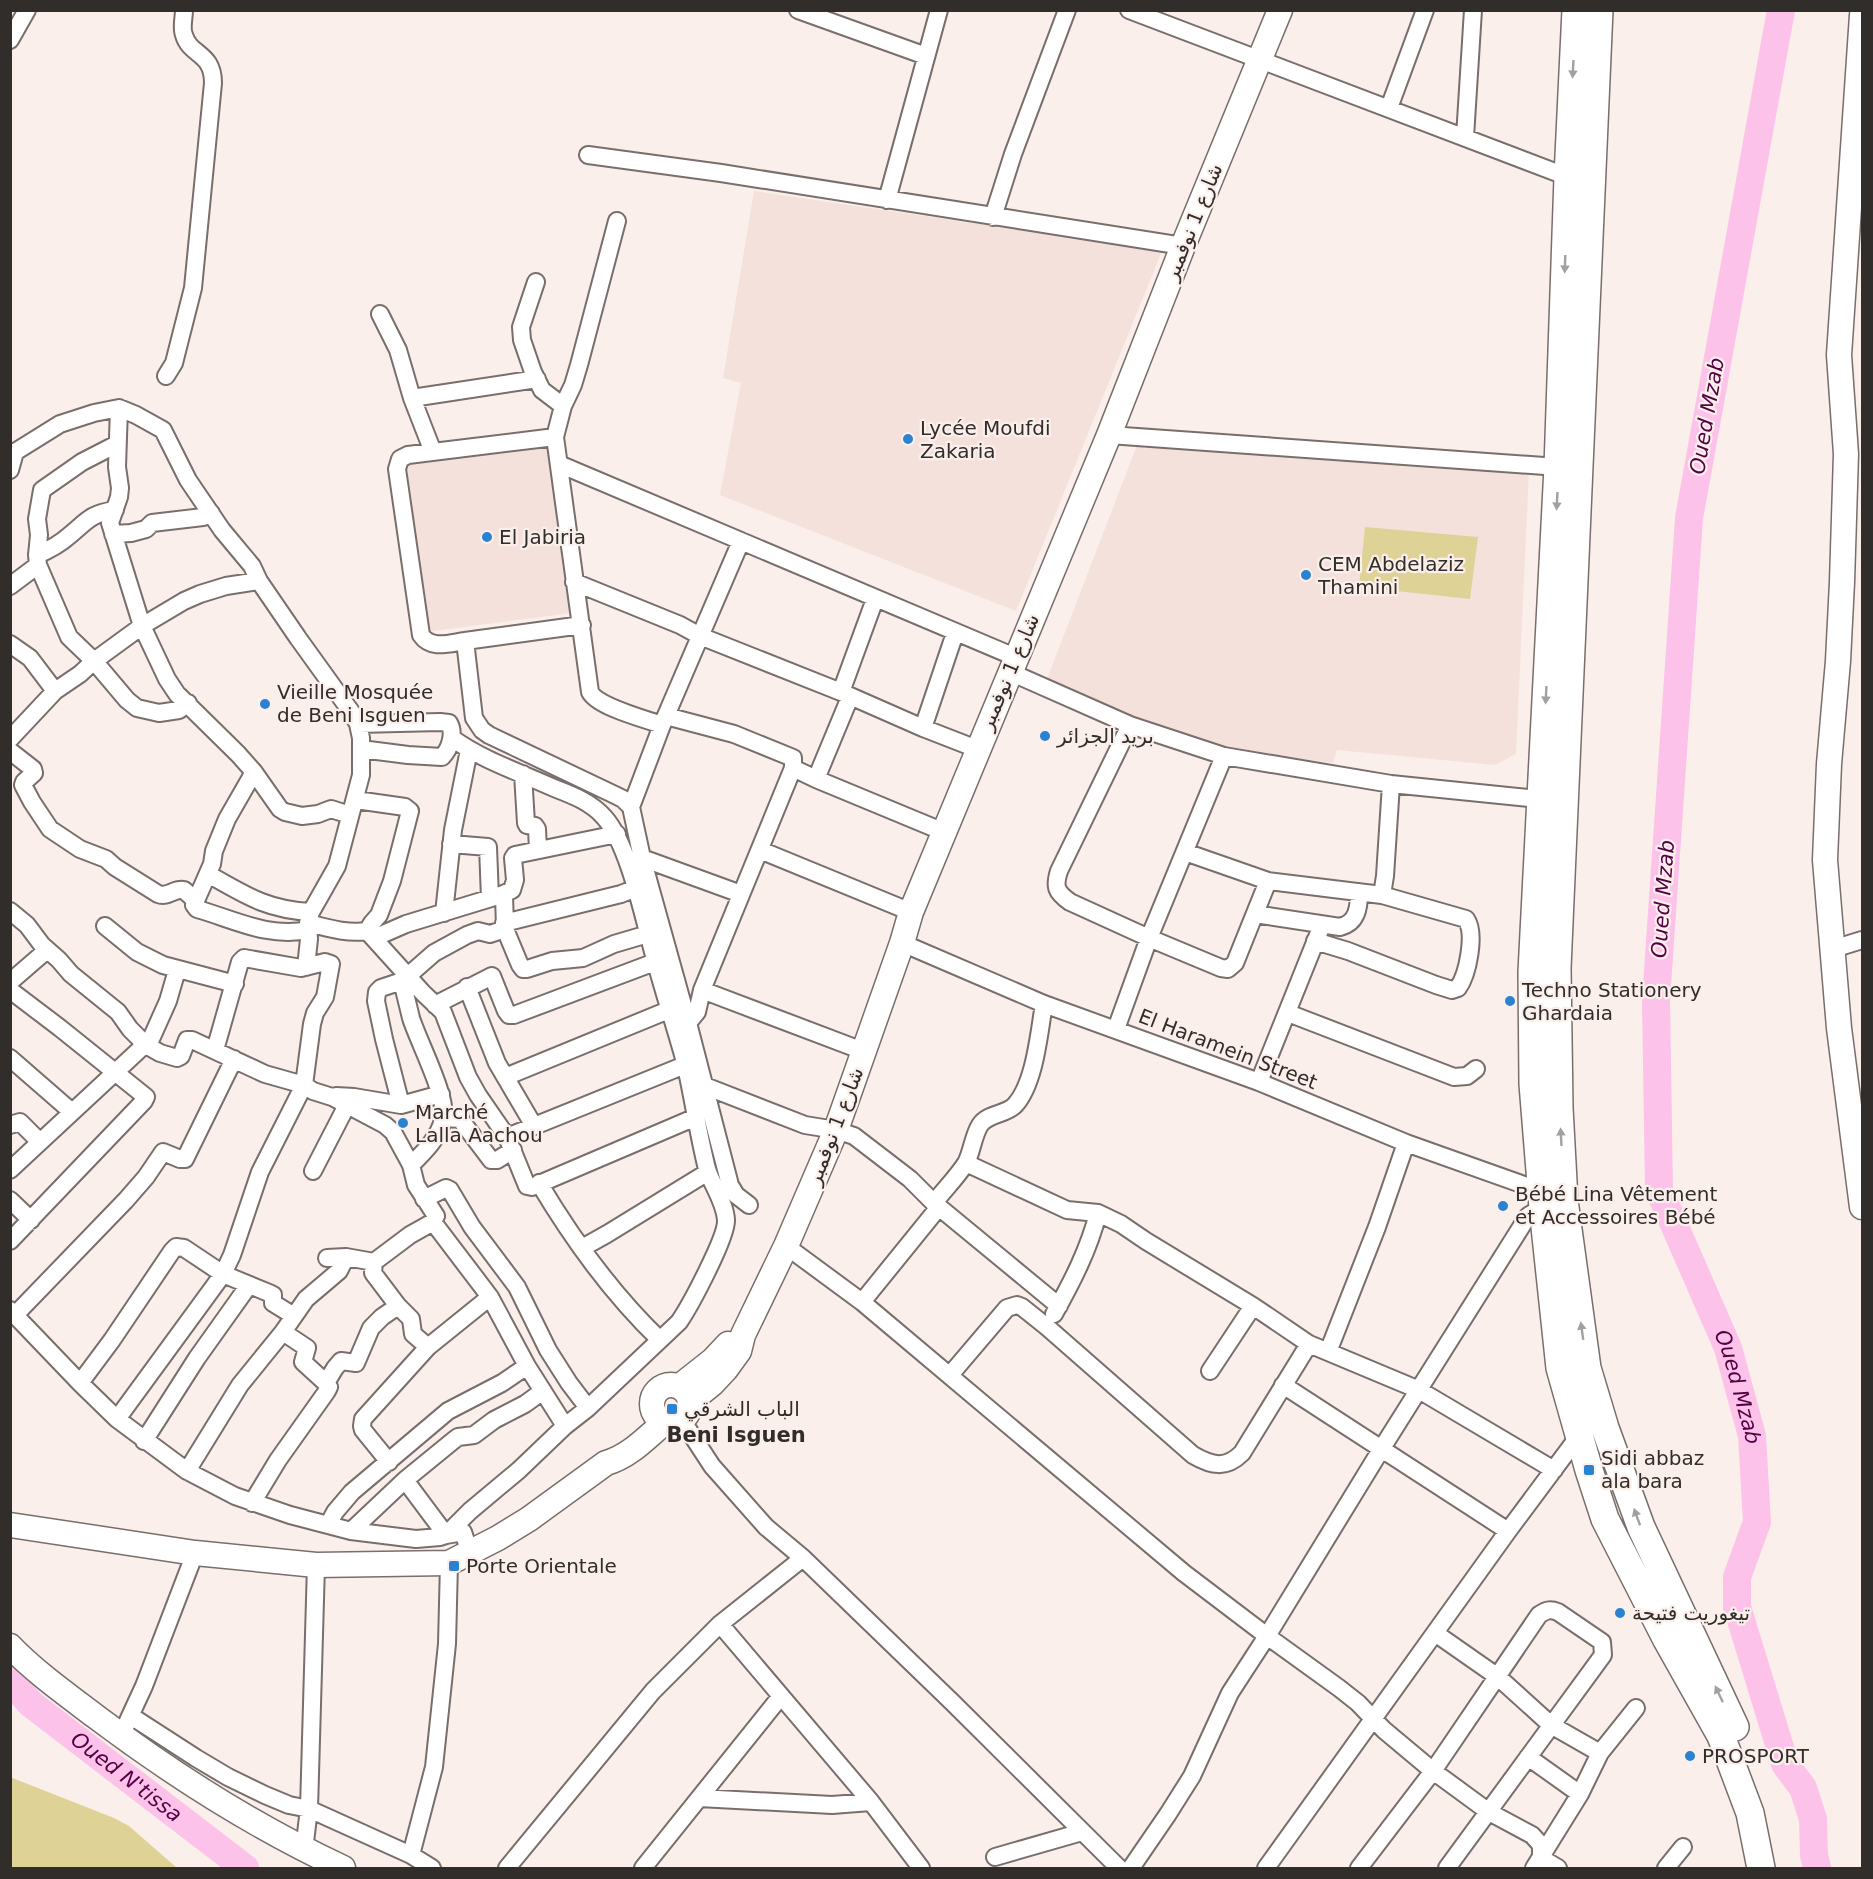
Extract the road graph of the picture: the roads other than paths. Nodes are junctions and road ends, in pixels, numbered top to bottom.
1 (27, 10) edge
2 (184, 10) edge
3 (798, 10) edge
4 (939, 10) edge
5 (1067, 10) edge
6 (1129, 10) edge
7 (1425, 10) edge
8 (1473, 10) edge
9 (1576, 10) edge
10 (1599, 10) edge
11 (1275, 12) edge
12 (1863, 15) edge
13 (1159, 16) edge
14 (10, 40) edge
15 (926, 56) junction
16 (1259, 60) junction
17 (1389, 108) junction
18 (1465, 137) junction
19 (588, 155) dead end
20 (1568, 177) junction
21 (887, 200) junction
22 (993, 216) junction
23 (617, 221) dead end
24 (1183, 246) junction
25 (536, 282) dead end
26 (380, 314) dead end
27 (166, 376) dead end
28 (537, 379) junction
29 (412, 398) junction
30 (563, 406) junction
31 (119, 408) junction
32 (1109, 435) junction
33 (555, 437) junction
34 (117, 444) junction
35 (13, 452) edge
36 (433, 452) junction
37 (1854, 453) edge
38 (560, 464) junction
39 (1558, 467) junction
40 (10, 470) edge
41 (115, 510) junction
42 (211, 513) junction
43 (113, 534) junction
44 (741, 542) junction
45 (37, 560) junction
46 (259, 581) junction
47 (574, 582) junction
48 (10, 586) edge
49 (875, 599) junction
50 (582, 625) junction
51 (142, 626) junction
52 (955, 633) junction
53 (700, 636) junction
54 (465, 641) junction
55 (10, 644) edge
56 (94, 661) junction
57 (1013, 664) junction
58 (55, 691) junction
59 (845, 694) junction
60 (188, 703) junction
61 (664, 720) junction
62 (358, 724) junction
63 (1130, 725) junction
64 (923, 728) junction
65 (452, 738) junction
66 (10, 739) edge
67 (361, 749) junction
68 (977, 749) junction
69 (469, 750) junction
70 (10, 751) edge
71 (1224, 756) junction
72 (793, 768) junction
73 (255, 772) junction
74 (523, 774) junction
75 (816, 779) junction
76 (1391, 784) junction
77 (1552, 800) junction
78 (353, 807) junction
79 (632, 807) junction
80 (944, 832) junction
81 (617, 834) junction
82 (451, 844) junction
83 (538, 850) junction
84 (760, 850) junction
85 (1185, 852) junction
86 (642, 858) junction
87 (208, 874) junction
88 (1268, 880) junction
89 (636, 888) junction
90 (1359, 892) junction
91 (741, 894) junction
92 (1382, 895) junction
93 (497, 896) junction
94 (195, 900) junction
95 (10, 911) edge
96 (911, 912) junction
97 (444, 913) junction
98 (1255, 914) junction
99 (309, 922) junction
100 (105, 926) dead end
101 (505, 926) junction
102 (1319, 933) junction
103 (370, 934) junction
104 (648, 934) junction
105 (1149, 938) junction
106 (1863, 940) edge
107 (902, 943) junction
108 (47, 950) junction
109 (1833, 950) junction
110 (655, 962) junction
111 (306, 967) junction
112 (177, 970) junction
113 (405, 979) junction
114 (10, 982) edge
115 (235, 984) junction
116 (467, 987) junction
117 (10, 990) edge
118 (702, 990) junction
119 (1044, 1004) junction
120 (435, 1005) junction
121 (671, 1009) junction
122 (1288, 1013) junction
123 (688, 1023) junction
124 (1116, 1029) junction
125 (146, 1045) junction
126 (215, 1050) junction
127 (863, 1051) junction
128 (10, 1058) edge
129 (234, 1059) junction
130 (685, 1065) junction
131 (1476, 1069) dead end
132 (114, 1072) junction
133 (505, 1077) junction
134 (1259, 1082) junction
135 (304, 1085) junction
136 (705, 1086) junction
137 (441, 1094) junction
138 (332, 1096) junction
139 (347, 1105) junction
140 (401, 1105) junction
141 (72, 1112) junction
142 (696, 1117) junction
143 (444, 1118) junction
144 (10, 1125) edge
145 (534, 1126) junction
146 (836, 1130) junction
147 (40, 1142) junction
148 (1406, 1143) junction
149 (510, 1144) junction
150 (966, 1163) junction
151 (411, 1165) junction
152 (10, 1170) edge
153 (313, 1171) dead end
154 (708, 1172) junction
155 (539, 1183) junction
156 (424, 1199) junction
157 (10, 1200) edge
158 (1550, 1203) junction
159 (749, 1205) dead end
160 (937, 1205) junction
161 (1863, 1207) edge
162 (1098, 1213) junction
163 (31, 1220) junction
164 (433, 1222) junction
165 (10, 1241) edge
166 (786, 1246) junction
167 (582, 1248) junction
168 (327, 1257) dead end
169 (346, 1257) junction
170 (374, 1262) junction
171 (223, 1274) junction
172 (249, 1285) junction
173 (490, 1298) junction
174 (862, 1302) junction
175 (398, 1306) junction
176 (1059, 1306) junction
177 (1253, 1306) junction
178 (13, 1312) edge
179 (294, 1316) junction
180 (1047, 1327) junction
181 (283, 1332) junction
182 (660, 1340) junction
183 (1309, 1344) junction
184 (428, 1347) junction
185 (1328, 1352) junction
186 (527, 1366) junction
187 (1210, 1371) dead end
188 (950, 1375) junction
189 (80, 1383) junction
190 (326, 1383) junction
191 (1283, 1385) junction
192 (1419, 1390) junction
193 (543, 1391) junction
194 (588, 1408) junction
195 (674, 1409) junction
196 (117, 1419) junction
197 (565, 1426) junction
198 (1578, 1437) junction
199 (144, 1441) junction
200 (1382, 1448) junction
201 (389, 1462) junction
202 (1554, 1470) junction
203 (187, 1471) junction
204 (405, 1480) junction
205 (252, 1503) junction
206 (10, 1525) edge
207 (328, 1526) junction
208 (39, 1528) junction
209 (351, 1531) junction
210 (1508, 1531) junction
211 (446, 1535) junction
212 (10, 1539) edge
213 (195, 1553) junction
214 (460, 1558) junction
215 (803, 1558) junction
216 (316, 1565) junction
217 (720, 1624) junction
218 (10, 1627) edge
219 (1436, 1632) junction
220 (1267, 1636) junction
221 (10, 1646) edge
222 (39, 1672) junction
223 (1498, 1677) junction
224 (781, 1696) junction
225 (1636, 1708) dead end
226 (1373, 1720) junction
227 (1551, 1725) junction
228 (126, 1726) junction
229 (1600, 1753) junction
230 (1528, 1757) junction
231 (1433, 1771) junction
232 (1580, 1794) junction
233 (699, 1798) junction
234 (871, 1802) junction
235 (309, 1809) junction
236 (1489, 1812) junction
237 (1082, 1832) junction
238 (1683, 1847) dead end
239 (304, 1850) junction
240 (411, 1855) junction
241 (995, 1857) dead end
242 (1537, 1863) edge
243 (343, 1869) edge
244 (432, 1869) edge
245 (507, 1869) edge
246 (643, 1869) edge
247 (921, 1869) edge
248 (1119, 1869) edge
249 (1131, 1869) edge
250 (1266, 1869) edge
251 (1359, 1869) edge
252 (1447, 1869) edge
253 (1558, 1869) edge
254 (1666, 1869) edge
255 (1761, 1869) edge
256 (1776, 1869) edge

1 - 14 street
2 - 27 street
3 - 15 street
4 - 15 street
5 - 22 street
6 - 13 street
7 - 17 street
8 - 18 street
9 -> 20 main road
10 - 77 main road
11 - 16 main road, شارع 1 نوفمبر
12 - 37 main road
13 - 16 street
15 - 21 street
16 - 17 street
16 - 24 main road, شارع 1 نوفمبر
17 - 18 street
18 - 20 street
19 - 21 street
20 -> 39 main road
21 - 22 street
22 - 24 street
23 - 30 street
24 - 32 main road, شارع 1 نوفمبر
25 - 28 street
26 - 29 street
28 - 29 street
28 - 30 street
29 - 36 street
30 - 33 street
31 - 34 street
31 - 35 street
31 - 42 street
32 - 39 street
32 - 57 main road, شارع 1 نوفمبر
33 - 36 street
33 - 38 street
34 - 41 street
34 - 45 street
35 - 40 street
36 - 54 street
37 - 109 main road
38 - 44 street
38 - 47 street
39 -> 77 main road
41 - 43 street
41 - 45 street
42 - 43 street
42 - 46 street
43 - 51 street
44 - 49 street
44 - 53 street
45 - 48 street
45 - 56 street
46 - 51 street
46 - 62 street
47 - 50 street
47 - 53 street
49 - 52 street
49 - 59 street
50 - 54 street
50 - 61 street
51 - 56 street
51 - 60 street
52 - 57 street
52 - 64 street
53 - 59 street
53 - 61 street
54 - 79 street
55 - 58 street
56 - 58 street
56 - 60 street
57 - 63 street
57 - 68 main road, شارع 1 نوفمبر
58 - 66 street
59 - 64 street
59 - 75 street
60 - 73 street
61 - 72 street
61 - 79 street
62 - 65 street
62 - 67 street
63 - 71 street
63 - 105 street
64 - 68 street
65 - 67 street
65 - 69 street
67 - 78 street
68 - 80 main road, شارع 1 نوفمبر
69 - 74 street
69 - 82 street
70 - 94 street
71 - 76 street
71 - 85 street
72 - 75 street
72 - 84 street
73 - 78 street
73 - 87 street
74 - 81 street
74 - 83 street
75 - 80 street
76 - 77 street
76 - 92 street
77 - 158 main road
78 - 99 street
78 - 103 street
79 - 86 street
80 - 96 main road, شارع 1 نوفمبر
81 - 83 street
81 - 89 street
82 - 93 street
82 - 97 street
83 - 93 street
84 - 91 street
84 - 96 street
85 - 88 street
85 - 105 street
86 - 91 street
86 - 123 street
87 - 94 street
87 - 99 street
88 - 90 street
88 - 98 street
89 - 101 street
89 - 104 street
90 - 92 street
90 - 102 street
91 - 118 street
92 - 102 street
93 - 97 street
93 - 101 street
94 - 99 street
95 - 108 street
96 - 107 main road, شارع 1 نوفمبر
97 - 103 street
98 - 102 street
98 - 105 street
99 - 103 street
99 - 111 street
100 - 112 street
101 - 104 street
101 - 113 street
102 - 122 street
103 - 113 street
104 - 110 street
105 - 124 street
106 - 109 street
107 - 119 street, El Haramein Street
107 - 127 main road, شارع 1 نوفمبر
108 - 114 street
108 - 125 street
109 - 161 main road
110 - 116 street
110 - 121 street
111 - 115 street
111 - 135 street
112 - 115 street
112 - 125 street
113 - 120 street
113 - 137 street
113 - 140 street
115 - 126 street
116 - 120 street
116 - 133 street
117 - 132 street
118 - 123 street
118 - 127 street
119 - 124 street, El Haramein Street
119 - 150 street
120 - 149 street
121 - 130 street
121 - 133 street
122 - 131 street
122 - 134 street
123 - 136 street
124 - 134 street, El Haramein Street
125 - 126 street
125 - 132 street
126 - 129 street
127 - 146 main road, شارع 1 نوفمبر
128 - 141 street
129 - 135 street
129 - 178 street
130 - 142 street
130 - 145 street
132 - 141 street
132 - 163 street
133 - 145 street
134 - 148 street, El Haramein Street
135 - 138 street
135 - 171 street
136 - 146 street
136 - 159 street
137 - 140 street
137 - 143 street
138 - 139 street
138 - 140 street
139 - 151 street
139 - 153 street
141 - 147 street
142 - 154 street
142 - 155 street
143 - 149 street
143 - 151 street
144 - 147 street
145 - 149 street
146 - 160 street
146 - 166 main road, شارع 1 نوفمبر
147 - 152 street
148 - 158 street, El Haramein Street
148 - 185 street
149 - 155 street
150 - 160 street
150 - 162 street
151 - 156 street
154 - 167 street
154 - 182 street
155 - 167 street
156 - 164 street
156 - 194 street
157 - 163 street
158 - 192 street
158 - 198 main road
256 -> 158 main road
160 - 174 street
160 - 176 street
162 - 176 street
162 - 177 street
163 - 165 street
164 - 170 street
164 - 173 street
166 - 174 street
166 - 195 main road, شارع 1 نوفمبر
167 - 182 street
168 - 169 street
169 - 170 street
169 - 179 street
170 - 175 street
171 - 172 street
171 - 189 street
171 - 196 street
172 - 179 street
172 - 199 street
173 - 184 street
173 - 186 street
174 - 188 street
175 - 184 street
175 - 190 street
176 - 180 street
177 - 183 street
177 - 187 street
178 - 189 street
179 - 181 street
180 - 188 street
180 - 191 street
181 - 190 street
181 - 203 street
182 - 194 street
183 - 185 street
183 - 191 street
184 - 201 street
185 - 192 street
186 - 193 street
186 - 201 street
188 - 220 street
189 - 196 street
190 - 205 street
191 - 200 street
192 - 200 street
192 - 202 street
193 - 197 street
193 - 204 street
194 - 197 street
195 - 214 main road
195 - 215 street
196 - 199 street
197 - 211 street
198 - 202 street
198 - 255 main road
199 - 203 street
200 - 210 street
200 - 220 street
201 - 207 street
202 - 210 street
203 - 205 street
204 - 209 street
204 - 211 street
205 - 207 street
206 - 208 main road
207 - 209 street
208 - 212 main road
208 - 213 main road
209 - 211 street
210 - 219 street
211 - 214 street
213 - 216 main road
213 - 228 street
214 - 216 main road
214 - 240 street
215 - 217 street
215 - 237 street
216 - 235 street
217 - 224 street
217 - 245 street
218 - 222 main road
219 - 223 street
219 - 226 street
220 - 226 street
220 - 249 street
221 - 222 main road
222 - 228 main road
223 - 227 street
223 - 227 street
223 - 231 street
224 - 233 street
224 - 234 street
225 - 229 street
226 - 231 street
226 - 250 street
227 - 229 street
227 - 230 street
228 - 235 street
228 - 239 main road
229 - 232 street
230 - 232 street
230 - 236 street
231 - 236 street
231 - 251 street
232 - 242 street
233 - 234 street
233 - 246 street
234 - 247 street
235 - 239 street
235 - 240 street
236 - 242 street
236 - 252 street
237 - 241 street
237 - 248 street
238 - 254 street
239 - 243 main road
240 - 244 street
242 - 253 street

